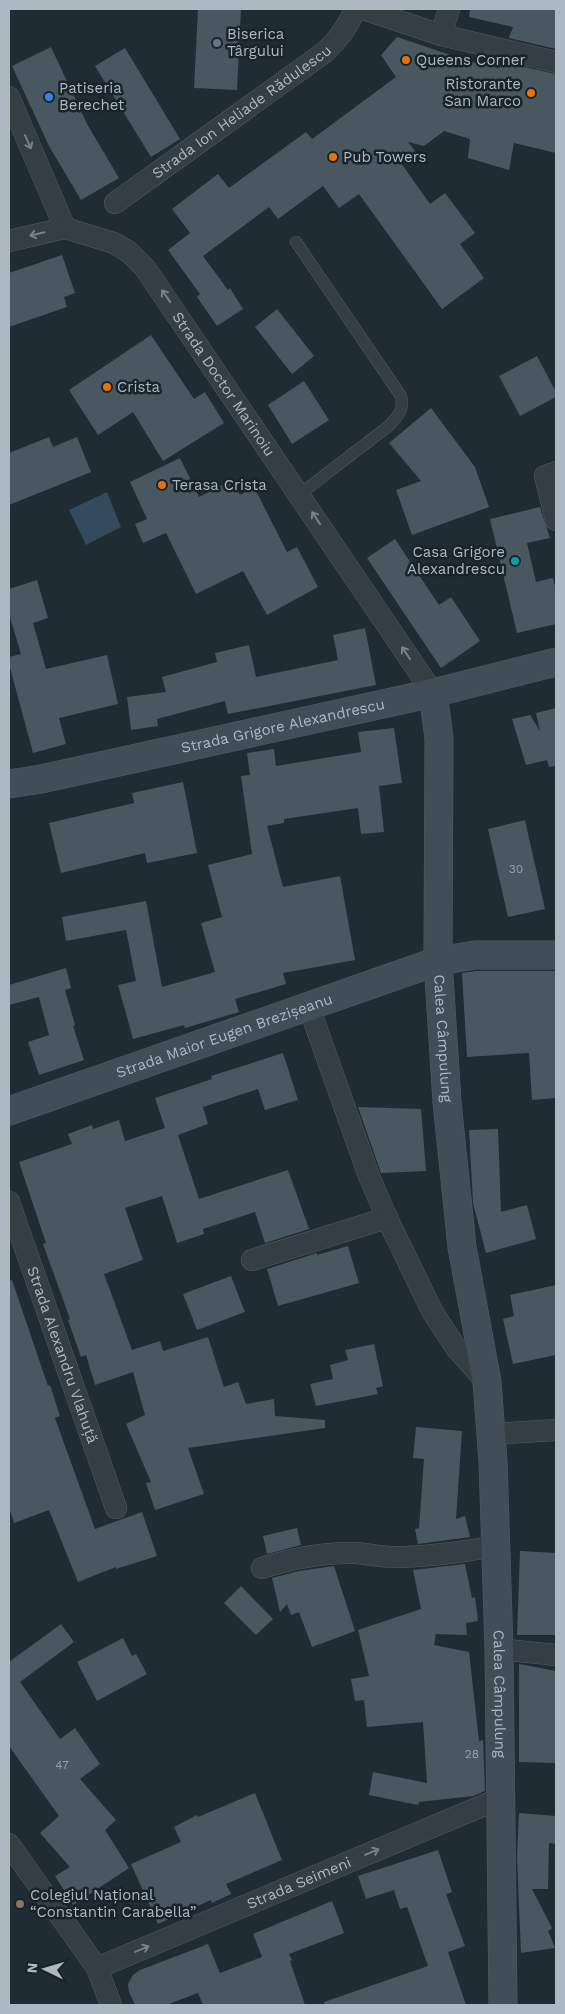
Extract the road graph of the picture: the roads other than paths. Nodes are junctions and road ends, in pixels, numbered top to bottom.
1 (355, 9) edge
2 (363, 9) edge
3 (449, 9) edge
4 (441, 35) junction
5 (556, 62) edge
6 (9, 98) edge
7 (116, 203) dead end
8 (65, 228) junction
9 (9, 241) edge
10 (296, 242) dead end
11 (556, 472) edge
12 (300, 494) junction
13 (556, 520) edge
14 (556, 662) edge
15 (433, 693) junction
16 (9, 784) edge
17 (556, 955) edge
18 (438, 961) junction
19 (309, 1007) junction
20 (9, 1111) edge
21 (9, 1202) edge
22 (388, 1218) junction
23 (252, 1260) dead end
24 (486, 1382) junction
25 (556, 1430) edge
26 (491, 1434) junction
27 (116, 1508) dead end
28 (496, 1546) junction
29 (262, 1568) dead end
30 (499, 1649) junction
31 (556, 1655) edge
32 (501, 1798) junction
33 (9, 1844) edge
34 (97, 1968) junction
35 (111, 2005) edge
36 (503, 2005) edge

1 - 7 street, Strada Ion Heliade Rădulescu
2 - 4 street
3 - 4 street
4 - 5 street
6 -> 8 street
8 -> 9 street
12 -> 8 street, Strada Doctor Marinoiu
10 - 12 lane
11 - 13 street
15 -> 12 street, Strada Doctor Marinoiu
14 - 15 street, Strada Grigore Alexandrescu
15 - 16 street, Strada Grigore Alexandrescu
15 - 18 street, Calea Câmpulung
17 - 18 street, Strada Maior Eugen Brezișeanu
18 - 19 street, Strada Maior Eugen Brezișeanu
18 - 24 street, Calea Câmpulung
19 - 20 street, Strada Maior Eugen Brezișeanu
19 - 22 street
21 - 27 street, Strada Alexandru Vlahuță
22 - 23 street
22 - 24 street
24 - 26 street, Calea Câmpulung
25 - 26 street
26 - 28 street, Calea Câmpulung
28 - 29 street
28 - 30 street, Calea Câmpulung
30 - 31 street
30 - 32 street, Calea Câmpulung
34 -> 32 street, Strada Seimeni
32 - 36 street, Calea Câmpulung
33 - 34 street
34 - 35 street

